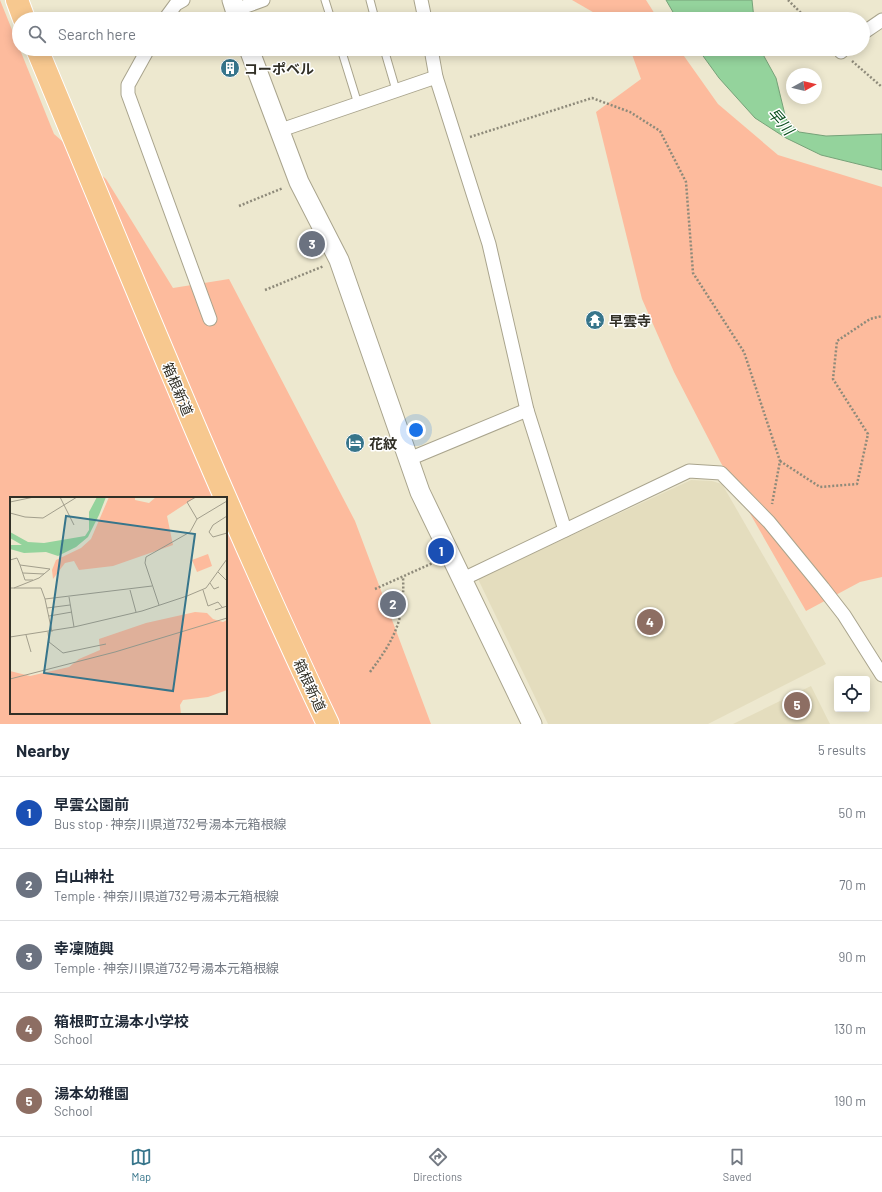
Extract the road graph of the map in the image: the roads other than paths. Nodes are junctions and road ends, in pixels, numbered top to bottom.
1 (16, 0) edge
2 (184, 0) edge
3 (263, 0) edge
4 (325, 0) edge
5 (370, 0) edge
6 (421, 0) edge
7 (235, 10) edge
8 (21, 12) edge
9 (170, 12) edge
10 (329, 12) edge
11 (373, 12) edge
12 (424, 12) edge
13 (882, 20) edge
14 (870, 28) edge
15 (40, 56) edge
16 (144, 56) edge
17 (251, 56) edge
18 (343, 56) edge
19 (386, 56) edge
20 (432, 56) edge
21 (436, 77) junction
22 (396, 90) junction
23 (358, 104) junction
24 (278, 131) junction
25 (210, 318) dead end
26 (527, 410) junction
27 (409, 459) junction
28 (226, 497) edge
29 (227, 500) edge
30 (565, 530) junction
31 (463, 579) junction
32 (882, 675) edge
33 (328, 724) edge
34 (532, 724) edge

1 - 8 highway
2 - 9 street
3 - 7 street
4 - 10 lane
5 - 11 lane
6 - 12 street
13 - 14 street
15 - 28 highway, 箱根新道
16 - 25 street
17 - 24 main road
18 - 23 lane
19 - 22 lane
20 - 21 street
21 - 22 street
21 - 26 street
22 - 23 street
23 - 24 street
24 - 27 main road
26 - 27 street
26 - 30 street
27 - 31 main road
29 - 33 highway, 箱根新道
30 - 31 street
30 - 32 street
31 - 34 main road

